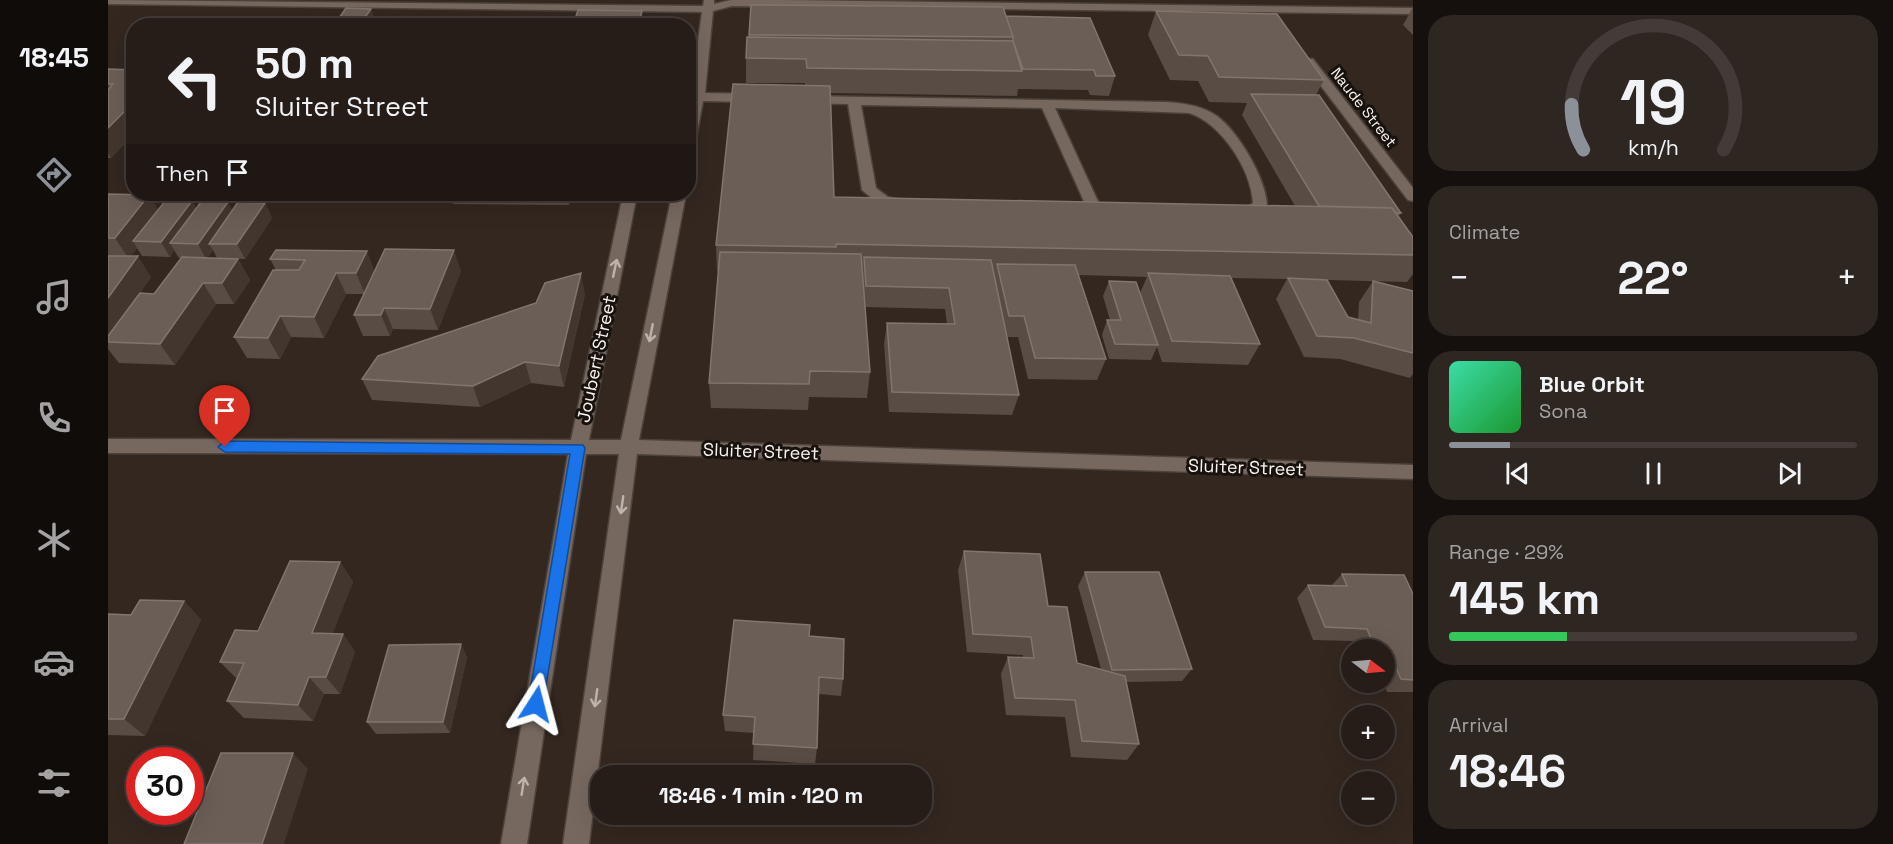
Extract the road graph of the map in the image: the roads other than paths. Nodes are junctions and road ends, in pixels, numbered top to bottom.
1 (122, 0) edge
2 (108, 1) edge
3 (727, 2) edge
4 (763, 2) edge
5 (708, 5) edge
6 (668, 8) edge
7 (1267, 8) junction
8 (1413, 11) edge
9 (108, 14) edge
10 (1282, 27) edge
11 (1304, 55) edge
12 (698, 97) junction
13 (765, 99) edge
14 (787, 99) edge
15 (854, 101) junction
16 (1047, 104) junction
17 (696, 106) edge
18 (1413, 196) edge
19 (629, 201) edge
20 (678, 201) edge
21 (914, 207) edge
22 (1094, 208) edge
23 (1221, 213) edge
24 (108, 446) edge
25 (629, 447) junction
26 (578, 448) junction
27 (1413, 472) edge
28 (513, 844) edge
29 (576, 844) edge

1 - 2 street
1 - 6 street
1 - 9 street
3 - 4 street
3 - 5 street
4 - 7 street
5 - 6 street
5 - 12 street
7 - 8 street
7 - 10 street
11 - 18 street, Naude Street
12 - 13 street
12 - 17 street
14 - 15 street
15 - 16 street
15 - 21 street
16 - 22 street
16 - 23 street
26 -> 19 street, Joubert Street
20 -> 25 street
24 - 26 street, Sluiter Street
25 - 26 street, Sluiter Street
25 - 27 street, Sluiter Street
25 -> 29 street
28 -> 26 street, Joubert Street

